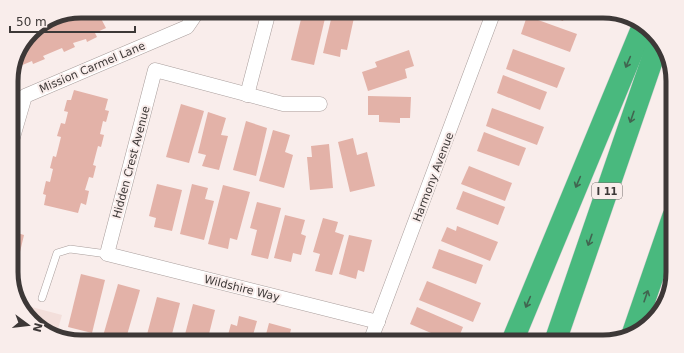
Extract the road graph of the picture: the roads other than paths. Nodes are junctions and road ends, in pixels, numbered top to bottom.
1 (193, 18) edge
2 (267, 18) edge
3 (491, 18) edge
4 (641, 31) edge
5 (656, 48) edge
6 (247, 94) junction
7 (320, 104) dead end
8 (18, 119) edge
9 (666, 237) edge
10 (106, 254) junction
11 (42, 298) dead end
12 (378, 322) junction
13 (636, 325) edge
14 (373, 335) edge
15 (515, 335) edge
16 (557, 335) edge

1 - 8 street, Mission Carmel Lane
2 - 6 street
3 - 12 street, Harmony Avenue
4 -> 15 highway
5 -> 16 highway, I 11
6 - 7 street
6 - 10 street, Hidden Crest Avenue
13 -> 9 highway
10 - 11 lane
10 - 12 street, Wildshire Way
12 - 14 street, Harmony Avenue

